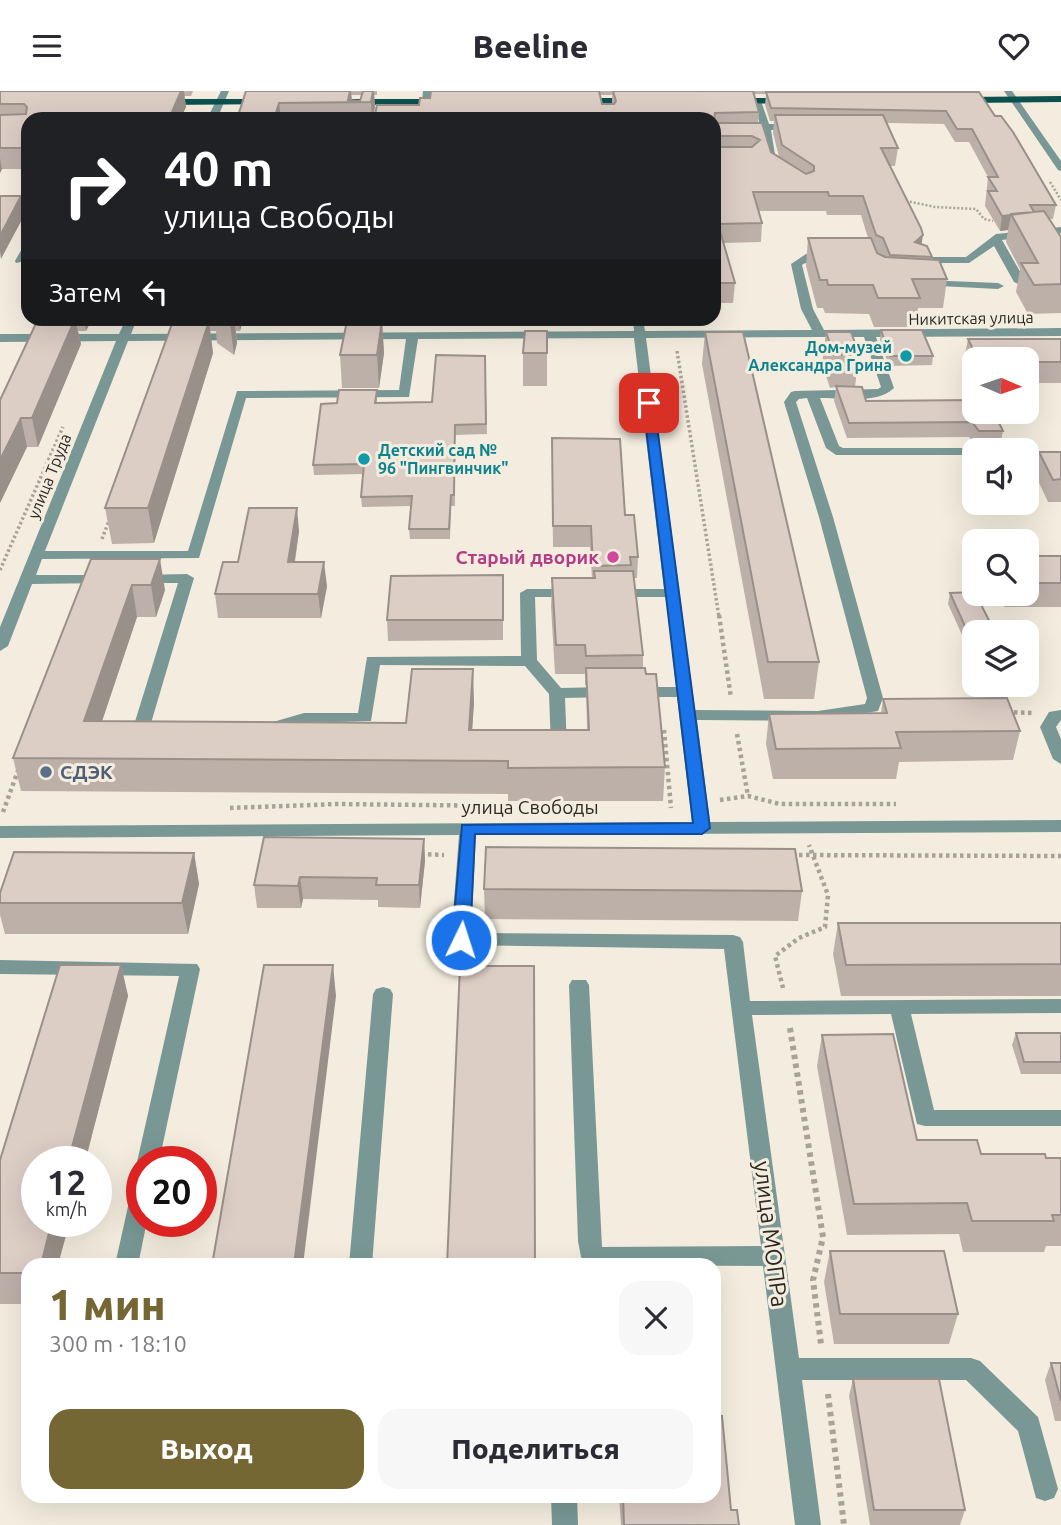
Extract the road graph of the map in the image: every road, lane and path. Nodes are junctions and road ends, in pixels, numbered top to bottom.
1 (225, 91) edge
2 (427, 91) edge
3 (1010, 95) edge
4 (726, 97) edge
5 (1061, 99) edge
6 (796, 100) edge
7 (956, 100) edge
8 (563, 101) edge
9 (650, 101) edge
10 (757, 101) junction
11 (150, 102) edge
12 (221, 102) junction
13 (283, 102) edge
14 (334, 102) edge
15 (360, 102) junction
16 (426, 102) junction
17 (453, 102) edge
18 (216, 112) edge
19 (358, 112) edge
20 (807, 127) edge
21 (767, 131) junction
22 (755, 135) edge
23 (1043, 142) junction
24 (1061, 142) edge
25 (1061, 168) edge
26 (780, 171) edge
27 (891, 200) edge
28 (996, 223) edge
29 (1061, 230) edge
30 (996, 239) junction
31 (845, 257) edge
32 (920, 260) edge
33 (916, 282) edge
34 (1020, 282) edge
35 (998, 286) dead end
36 (128, 326) edge
37 (639, 326) edge
38 (1061, 333) edge
39 (869, 334) junction
40 (821, 335) junction
41 (640, 336) junction
42 (412, 337) junction
43 (0, 338) edge
44 (123, 338) junction
45 (677, 347) dead end
46 (382, 394) junction
47 (812, 395) junction
48 (380, 408) edge
49 (64, 425) dead end
50 (962, 451) edge
51 (37, 555) junction
52 (0, 571) edge
53 (26, 580) junction
54 (672, 593) junction
55 (0, 646) edge
56 (529, 661) junction
57 (660, 692) junction
58 (684, 692) junction
59 (558, 693) junction
60 (1003, 712) edge
61 (1017, 712) dead end
62 (687, 715) junction
63 (1061, 715) edge
64 (734, 716) junction
65 (169, 727) edge
66 (252, 727) edge
67 (559, 748) edge
68 (1061, 759) edge
69 (899, 804) dead end
70 (514, 806) edge
71 (226, 808) dead end
72 (660, 808) edge
73 (16, 815) dead end
74 (0, 816) edge
75 (1061, 826) edge
76 (468, 828) junction
77 (702, 828) junction
78 (0, 832) edge
79 (410, 854) edge
80 (466, 855) junction
81 (785, 855) edge
82 (811, 856) junction
83 (1061, 856) edge
84 (0, 967) edge
85 (579, 985) dead end
86 (383, 994) dead end
87 (1061, 1006) edge
88 (787, 1007) junction
89 (899, 1007) junction
90 (742, 1008) junction
91 (1061, 1118) edge
92 (151, 1146) edge
93 (132, 1237) edge
94 (774, 1256) junction
95 (128, 1258) edge
96 (361, 1258) edge
97 (590, 1258) edge
98 (700, 1258) edge
99 (788, 1369) junction
100 (825, 1370) junction
101 (1045, 1489) dead end
102 (564, 1503) edge
103 (565, 1525) edge
104 (808, 1525) edge
105 (845, 1525) edge

1 - 12 street
2 - 16 street
3 - 5 main road
3 - 7 main road
3 - 23 street
4 - 10 main road
6 - 10 main road
8 - 9 main road
10 - 21 street
11 - 12 main road
12 - 13 main road
12 - 18 street
14 - 15 main road
15 - 16 main road
15 - 19 street
16 - 17 main road
20 - 21 street
21 - 22 street
21 - 26 street
23 - 24 street
23 - 25 street
27 - 28 path
29 - 30 street
30 - 32 street
30 - 34 street
31 - 40 street
33 - 35 street
36 - 44 street, улица Труда
37 - 41 street
38 - 39 street, Никитская улица
39 - 40 street, Никитская улица
39 - 47 street
40 - 41 street, Никитская улица
41 - 42 street, Никитская улица
41 - 54 street
42 - 44 street, Никитская улица
42 - 46 street
43 - 44 street, Никитская улица
44 - 51 street, улица Труда
45 - 64 path
46 - 48 street
46 - 51 street
47 - 50 street
47 - 64 street
49 - 52 path
51 - 53 street, улица Труда
53 - 55 street, улица Труда
53 - 65 street
54 - 56 street
54 - 58 street
56 - 59 street
56 - 66 street
57 - 58 street
57 - 59 street
57 - 72 path
58 - 62 street
59 - 67 street
60 - 61 path
62 - 64 street
62 - 77 street
63 - 68 street
64 - 69 path
70 - 71 path
73 - 74 path
75 - 77 street, улица Свободы
76 - 77 street, улица Свободы
76 - 78 street, улица Свободы
76 - 80 street
79 - 80 path
80 - 90 street, улица МОПРа
81 - 82 path
82 - 83 path
82 - 88 path
84 - 92 street
85 - 97 street
86 - 96 street
87 - 89 street
88 - 89 street
88 - 90 street
88 - 100 path
89 - 91 street
90 - 94 street, улица МОПРа
93 - 95 street
94 - 98 street
94 - 99 street, улица МОПРа
99 - 100 street
99 - 104 street, улица МОПРа
100 - 101 street
100 - 105 path
102 - 103 street

